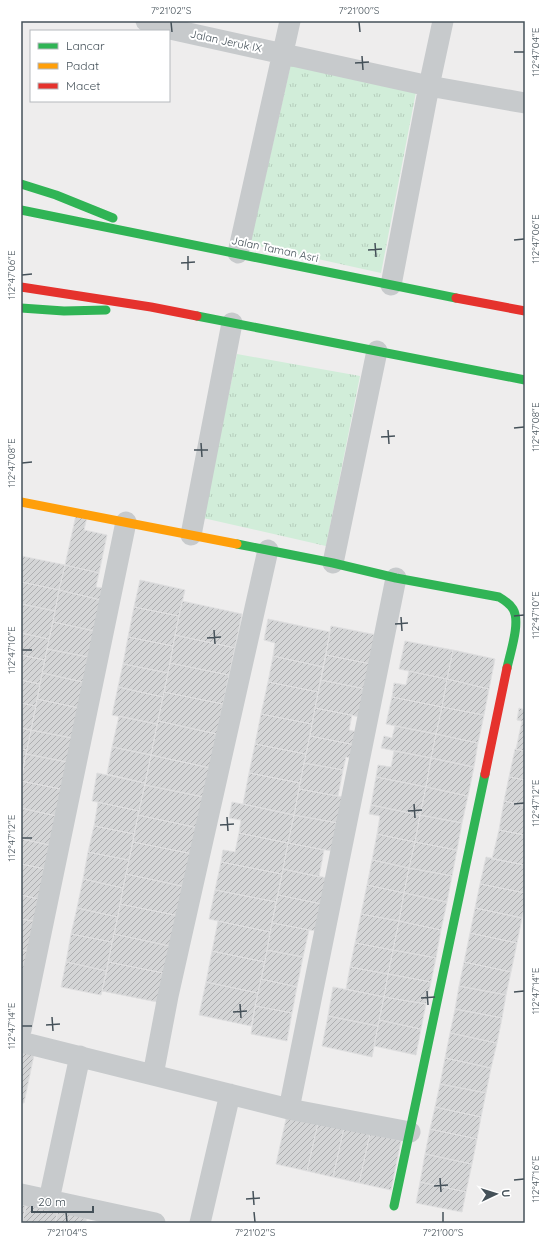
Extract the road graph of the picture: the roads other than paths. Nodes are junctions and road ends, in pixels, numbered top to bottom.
1 (146, 21) edge
2 (290, 21) edge
3 (442, 21) edge
4 (283, 54) junction
5 (429, 86) junction
6 (525, 103) edge
7 (21, 184) edge
8 (21, 210) edge
9 (160, 238) junction
10 (238, 253) junction
11 (391, 285) junction
12 (21, 287) edge
13 (151, 307) junction
14 (21, 308) edge
15 (525, 311) edge
16 (232, 324) junction
17 (377, 351) junction
18 (525, 380) edge
19 (21, 502) edge
20 (126, 522) junction
21 (191, 535) junction
22 (268, 550) junction
23 (333, 563) junction
24 (396, 578) junction
25 (21, 1030) edge
26 (21, 1042) edge
27 (80, 1056) junction
28 (153, 1075) junction
29 (230, 1094) junction
30 (289, 1109) junction
31 (410, 1132) junction
32 (21, 1194) edge
33 (49, 1200) junction
34 (394, 1206) dead end
35 (126, 1220) edge
36 (155, 1223) edge
37 (200, 1223) edge

1 - 4 street, Jalan Jeruk IX
2 - 4 street
3 - 5 street
4 - 5 street, Jalan Jeruk IX
4 - 10 street
5 - 6 street, Jalan Jeruk IX
5 - 11 street
7 - 9 main road
8 - 9 main road, Jalan Taman Asri
9 - 10 main road, Jalan Taman Asri
10 - 11 main road, Jalan Taman Asri
11 - 15 main road, Jalan Taman Asri
12 - 13 main road
13 - 14 main road
13 - 16 main road
16 - 17 main road
16 - 21 street
17 - 18 main road
17 - 23 street
19 - 20 main road
20 - 21 main road
20 - 25 street
21 - 22 main road
22 - 23 main road
22 - 28 street
23 - 24 main road
24 - 30 street
24 - 31 main road
26 - 27 street
27 - 28 street
27 - 33 street
28 - 29 street
29 - 30 street
29 - 37 street
30 - 31 street
31 - 34 main road
32 - 33 street
33 - 35 street
35 - 36 street

